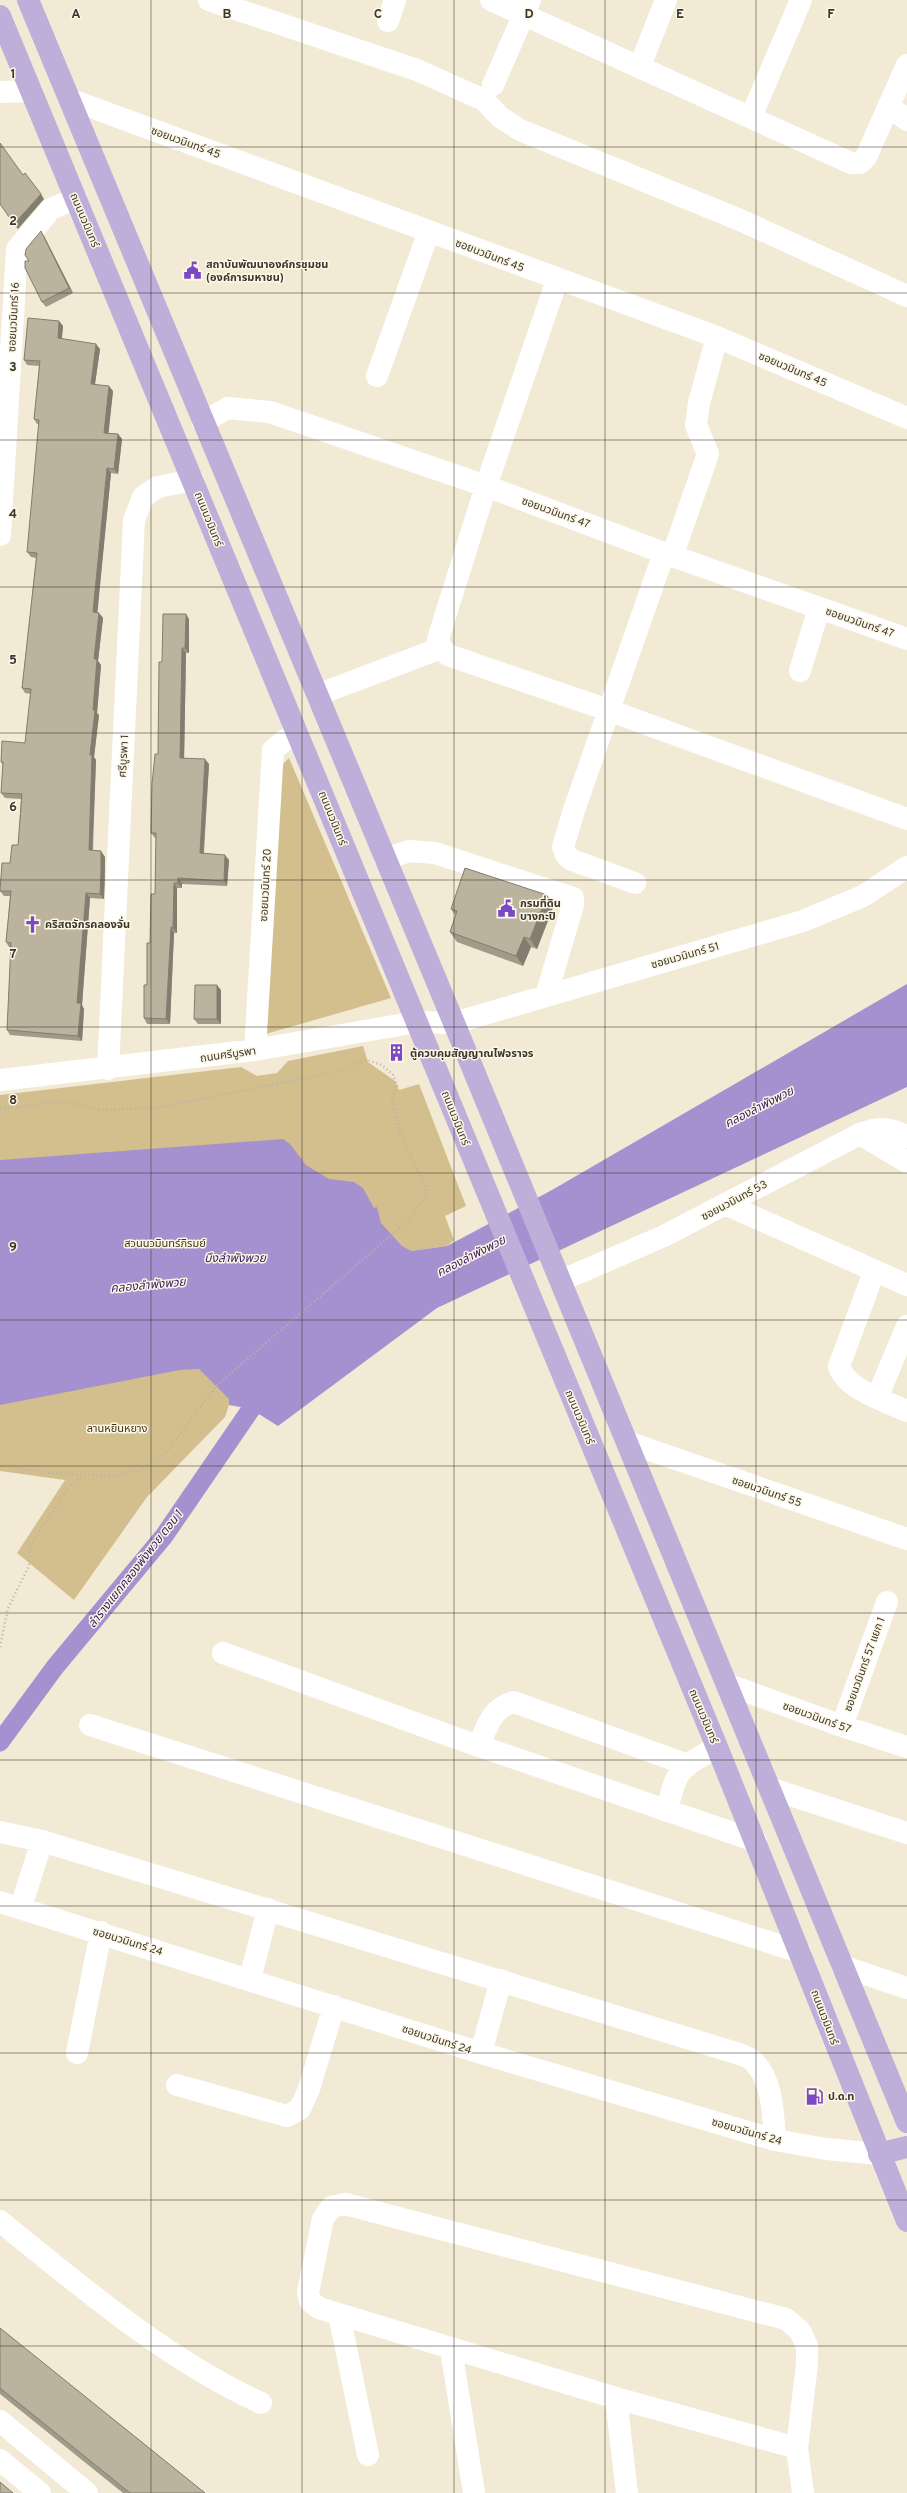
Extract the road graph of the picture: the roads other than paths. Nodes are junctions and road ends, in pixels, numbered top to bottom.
1 (28, 0) edge
2 (209, 0) edge
3 (395, 0) edge
4 (491, 0) edge
5 (666, 0) edge
6 (801, 0) edge
7 (527, 7) edge
8 (0, 16) edge
9 (388, 21) dead end
10 (907, 65) edge
11 (640, 66) junction
12 (492, 85) dead end
13 (31, 91) junction
14 (0, 92) edge
15 (69, 99) junction
16 (889, 106) junction
17 (751, 117) junction
18 (907, 120) edge
19 (76, 198) junction
20 (429, 231) junction
21 (557, 280) junction
22 (907, 296) edge
23 (717, 338) junction
24 (377, 376) dead end
25 (907, 418) edge
26 (203, 422) junction
27 (193, 480) junction
28 (486, 486) junction
29 (0, 535) edge
30 (668, 553) junction
31 (819, 608) junction
32 (907, 639) edge
33 (441, 648) junction
34 (800, 672) dead end
35 (317, 695) junction
36 (608, 710) junction
37 (299, 736) junction
38 (907, 819) edge
39 (385, 859) junction
40 (907, 867) edge
41 (635, 883) dead end
42 (546, 996) junction
43 (417, 1022) junction
44 (454, 1023) junction
45 (255, 1050) junction
46 (108, 1070) junction
47 (0, 1080) edge
48 (860, 1134) junction
49 (907, 1137) edge
50 (907, 1162) edge
51 (725, 1204) junction
52 (874, 1272) junction
53 (560, 1281) junction
54 (907, 1285) edge
55 (907, 1326) edge
56 (877, 1398) junction
57 (907, 1411) edge
58 (627, 1442) junction
59 (907, 1540) edge
60 (887, 1602) dead end
61 (223, 1653) dead end
62 (728, 1685) junction
63 (90, 1725) dead end
64 (842, 1726) junction
65 (479, 1746) junction
66 (717, 1747) junction
67 (907, 1747) edge
68 (688, 1765) junction
69 (772, 1789) junction
70 (667, 1811) junction
71 (0, 1832) edge
72 (907, 1833) edge
73 (756, 1840) junction
74 (42, 1841) junction
75 (6, 1907) edge
76 (268, 1910) junction
77 (101, 1932) junction
78 (800, 1952) junction
79 (842, 1966) junction
80 (250, 1978) junction
81 (501, 1980) junction
82 (907, 1988) edge
83 (334, 2006) junction
84 (77, 2053) dead end
85 (481, 2053) junction
86 (177, 2085) dead end
87 (907, 2122) edge
88 (775, 2140) junction
89 (907, 2147) edge
90 (879, 2154) junction
91 (0, 2221) edge
92 (907, 2222) edge
93 (339, 2314) junction
94 (451, 2349) junction
95 (616, 2398) junction
96 (261, 2403) dead end
97 (0, 2421) edge
98 (796, 2448) junction
99 (368, 2455) dead end
100 (0, 2460) edge
101 (40, 2493) edge
102 (87, 2493) edge
103 (474, 2493) edge
104 (628, 2493) edge
105 (803, 2493) edge

1 - 15 main road
2 - 22 street
3 - 9 street
4 - 7 street
5 - 11 street
6 - 17 street
7 - 11 street
7 - 12 street
8 - 13 main road, ถนนนวมินทร์
10 - 16 street
11 - 17 street
13 - 14 street
13 - 19 main road, ถนนนวมินทร์
15 - 20 street, ซอยนวมินทร์ 45
15 - 26 main road
16 - 17 street
16 - 18 street
19 - 27 main road, ถนนนวมินทร์
19 - 29 street, ซอยนวมินทร์ 16
20 - 21 street, ซอยนวมินทร์ 45
20 - 24 street
21 - 23 street, ซอยนวมินทร์ 45
21 - 28 street
23 - 25 street, ซอยนวมินทร์ 45
23 - 30 street
26 - 28 street, ซอยนวมินทร์ 47
26 - 35 main road
27 - 37 main road, ถนนนวมินทร์
27 - 46 street, ศรีบูรพา 1
28 - 30 street, ซอยนวมินทร์ 47
28 - 33 street
30 - 31 street, ซอยนวมินทร์ 47
30 - 36 street
31 - 32 street, ซอยนวมินทร์ 47
31 - 34 street
33 - 35 street
33 - 36 street
35 - 39 main road
36 - 38 street
36 - 41 street
37 - 43 main road, ถนนนวมินทร์
37 - 45 street, ซอยนวมินทร์ 20
39 - 42 street
39 - 44 main road
40 - 42 street, ซอยนวมินทร์ 51
42 - 44 street, ซอยนวมินทร์ 51
43 - 44 street, ถนนศรีบูรพา
43 - 45 street, ถนนศรีบูรพา
43 - 66 main road, ถนนนวมินทร์
44 - 53 main road
45 - 46 street, ถนนศรีบูรพา
46 - 47 street, ถนนศรีบูรพา
48 - 49 street, ซอยนวมินทร์ 53
48 - 50 street
48 - 51 street, ซอยนวมินทร์ 53
51 - 52 street
51 - 53 street, ซอยนวมินทร์ 53
52 - 54 street
52 - 56 street
53 - 58 main road
55 - 56 street
56 - 57 street
58 - 59 street, ซอยนวมินทร์ 55
58 - 62 main road
60 - 64 street, ซอยนวมินทร์ 57 แยก 1
61 - 65 street
62 - 64 street, ซอยนวมินทร์ 57
62 - 69 main road
63 - 78 street
64 - 67 street, ซอยนวมินทร์ 57
65 - 68 street
65 - 70 street
66 - 68 street
66 - 73 main road, ถนนนวมินทร์
68 - 70 street
69 - 72 street
69 - 79 main road
70 - 73 street
71 - 74 street
73 - 78 main road, ถนนนวมินทร์
74 - 75 street
74 - 76 street
75 - 77 street, ซอยนวมินทร์ 24
76 - 80 street
76 - 81 street
77 - 80 street, ซอยนวมินทร์ 24
77 - 84 street
78 - 90 main road, ถนนนวมินทร์
79 - 82 street
79 - 87 main road
80 - 83 street, ซอยนวมินทร์ 24
81 - 85 street
81 - 88 street
83 - 85 street, ซอยนวมินทร์ 24
83 - 86 street
85 - 88 street, ซอยนวมินทร์ 24
88 - 90 street, ซอยนวมินทร์ 24
89 - 90 main road
90 - 92 main road, ถนนนวมินทร์
91 - 96 street
93 - 94 street
93 - 98 street
93 - 99 street
94 - 95 street
94 - 103 street
95 - 98 street
95 - 104 street
97 - 102 street
98 - 105 street
100 - 101 street

